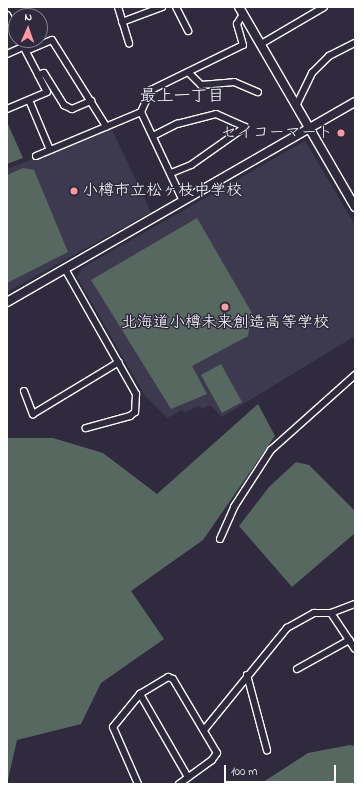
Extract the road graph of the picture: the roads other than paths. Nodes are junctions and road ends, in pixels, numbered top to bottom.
1 (118, 7) edge
2 (162, 7) edge
3 (176, 7) edge
4 (324, 7) edge
5 (241, 11) edge
6 (122, 22) junction
7 (188, 31) dead end
8 (129, 43) dead end
9 (355, 43) edge
10 (261, 44) junction
11 (24, 49) junction
12 (7, 54) edge
13 (188, 72) junction
14 (38, 75) junction
15 (258, 92) dead end
16 (30, 100) junction
17 (91, 101) junction
18 (355, 102) edge
19 (296, 106) junction
20 (7, 110) edge
21 (141, 112) junction
22 (106, 126) junction
23 (308, 128) junction
24 (153, 136) junction
25 (50, 150) junction
26 (36, 156) dead end
27 (171, 173) junction
28 (183, 202) junction
29 (355, 207) edge
30 (65, 269) junction
31 (7, 302) edge
32 (119, 362) junction
33 (355, 375) edge
34 (24, 391) dead end
35 (86, 428) dead end
36 (220, 539) dead end
37 (355, 604) edge
38 (331, 613) junction
39 (349, 640) junction
40 (355, 649) edge
41 (297, 670) dead end
42 (247, 676) junction
43 (140, 694) junction
44 (204, 730) junction
45 (267, 750) dead end
46 (188, 777) junction
47 (138, 784) edge
48 (179, 784) edge

1 - 6 street
2 - 6 street
3 - 7 street
4 - 10 street
5 - 10 street
5 - 13 street
6 - 8 street
9 - 19 street
10 - 19 street
11 - 12 street
11 - 14 street
11 - 17 street
13 - 15 street
13 - 21 street
14 - 16 street
14 - 17 street
16 - 20 street
16 - 25 street
17 - 22 street
18 - 23 street
19 - 23 street
21 - 22 street
21 - 24 street
22 - 25 street
23 - 28 street
23 - 29 street
24 - 27 street
24 - 27 street
25 - 26 street
27 - 28 street
28 - 30 street
30 - 31 street
30 - 32 street
32 - 34 street
32 - 35 street
33 - 36 street
37 - 38 street
38 - 39 street
38 - 42 street
39 - 40 street
39 - 41 street
42 - 44 street
42 - 45 street
43 - 44 street
43 - 46 street
43 - 47 street
44 - 46 street
46 - 48 street

